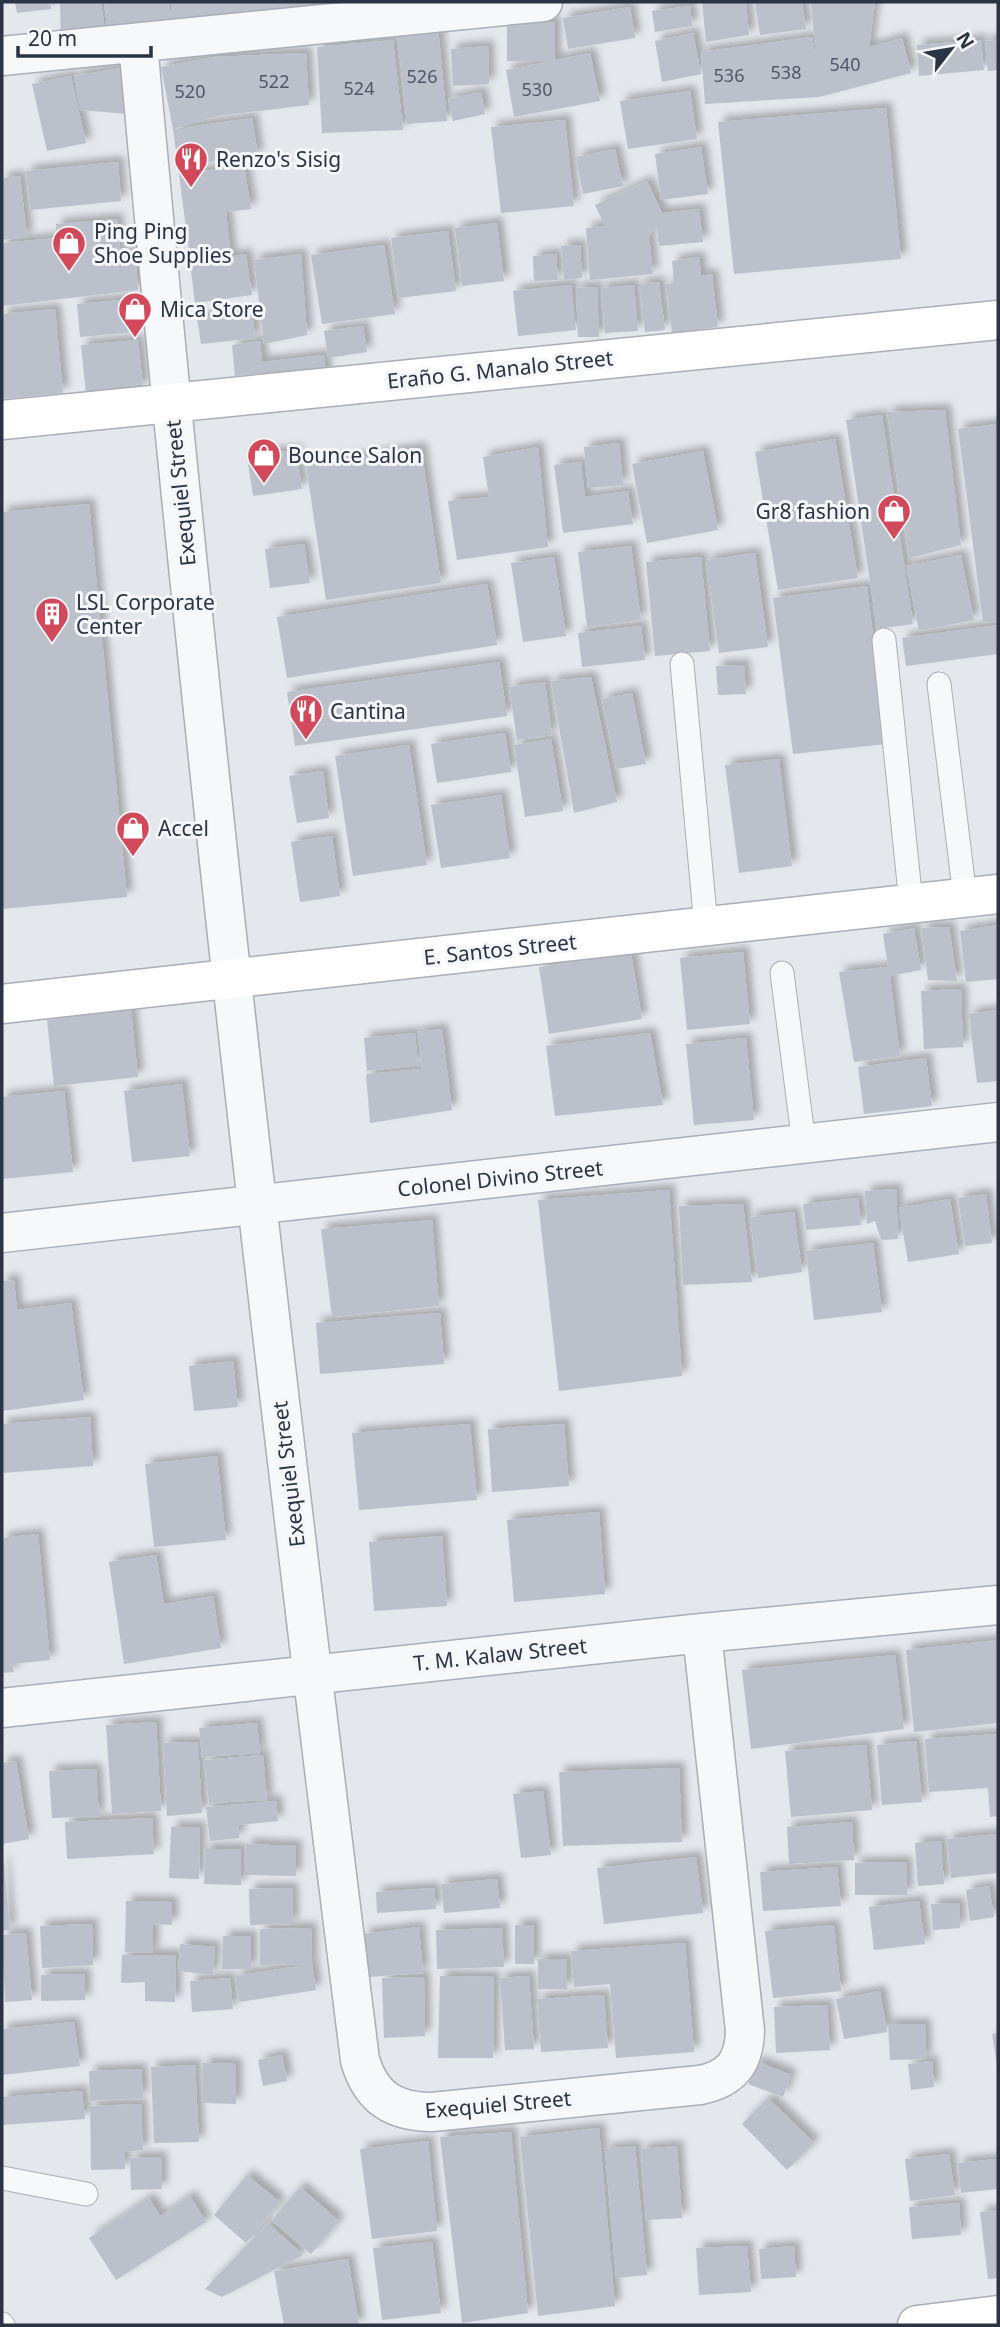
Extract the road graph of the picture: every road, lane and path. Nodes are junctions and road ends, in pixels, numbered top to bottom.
1 (543, 2) edge
2 (138, 43) junction
3 (2, 55) edge
4 (998, 320) edge
5 (170, 401) junction
6 (2, 419) edge
7 (884, 640) dead end
8 (682, 664) dead end
9 (939, 684) dead end
10 (981, 895) edge
11 (911, 903) junction
12 (706, 926) junction
13 (782, 973) dead end
14 (230, 979) junction
15 (2, 1004) edge
16 (998, 1122) edge
17 (804, 1144) junction
18 (256, 1205) junction
19 (2, 1233) edge
20 (998, 1605) edge
21 (702, 1633) junction
22 (312, 1674) junction
23 (2, 1708) edge
24 (2, 2178) edge
25 (86, 2194) dead end
26 (998, 2315) edge
27 (917, 2325) edge

1 - 2 street
2 - 3 street
2 - 5 street, Exequiel Street
4 - 5 street, Eraño G. Manalo Street
5 - 6 street, Eraño G. Manalo Street
5 - 14 street, Exequiel Street
7 - 11 lane
8 - 12 lane
9 - 10 lane
10 - 11 street, E. Santos Street
11 - 12 street, E. Santos Street
12 - 14 street, E. Santos Street
13 - 17 lane
14 - 15 street, E. Santos Street
14 - 18 street, Exequiel Street
16 - 17 street, Colonel Divino Street
17 - 18 street, Colonel Divino Street
18 - 19 street, Colonel Divino Street
18 - 22 street, Exequiel Street
20 - 21 street, T. M. Kalaw Street
21 - 22 street, T. M. Kalaw Street
21 - 22 street, Exequiel Street
22 - 23 street, T. M. Kalaw Street
24 - 25 lane
26 - 27 street

